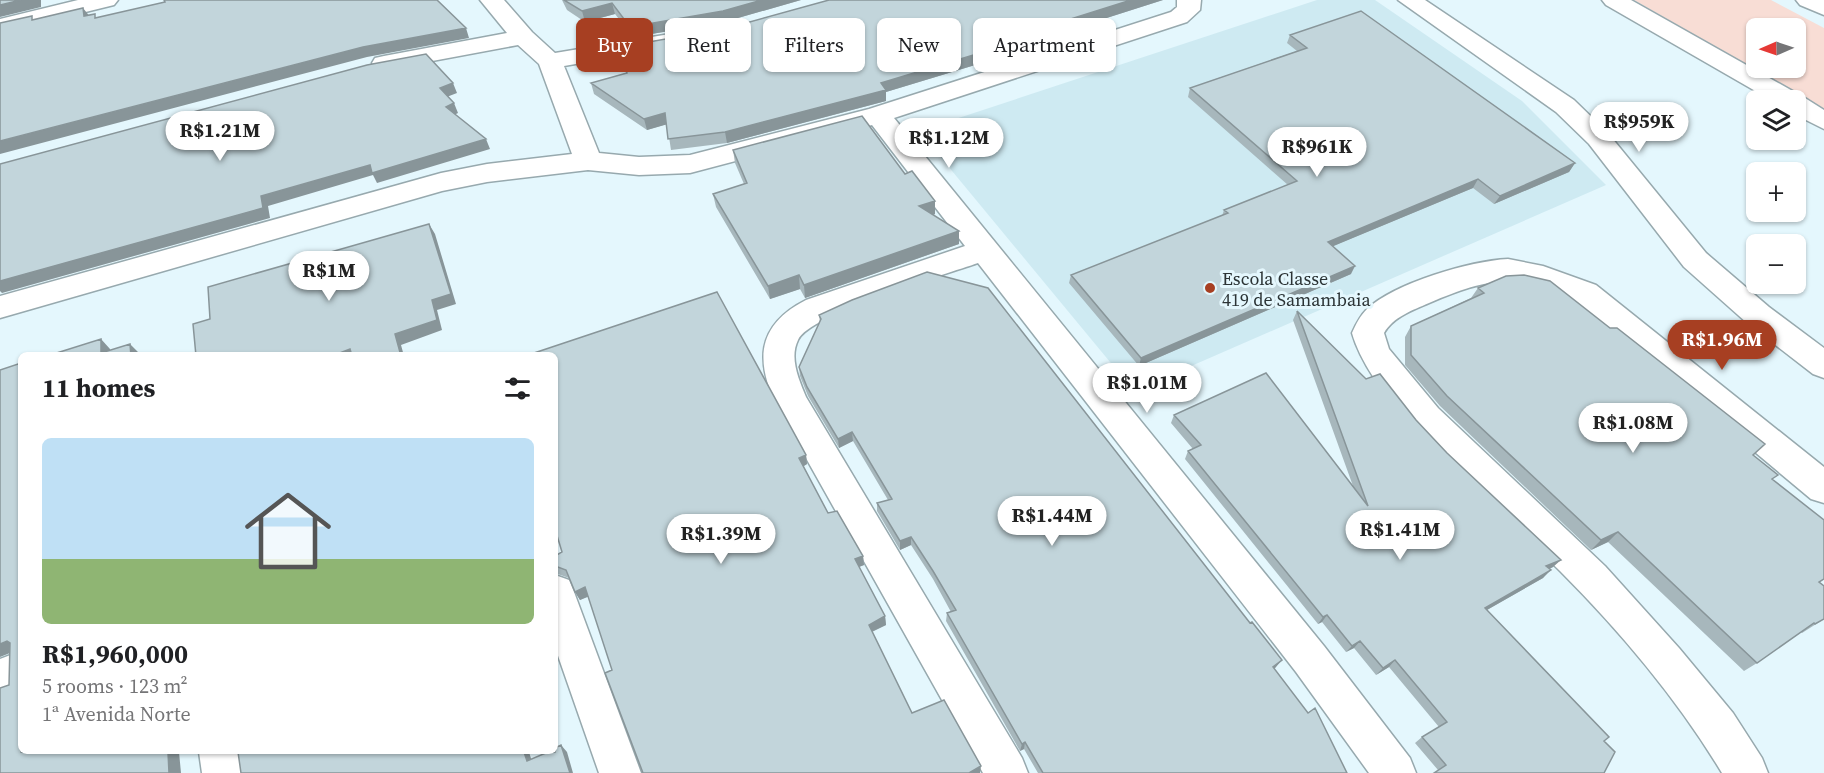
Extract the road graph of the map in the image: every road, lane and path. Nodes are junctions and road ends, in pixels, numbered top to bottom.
1 (106, 0) edge
2 (492, 0) edge
3 (1189, 0) edge
4 (1410, 0) edge
5 (1614, 0) edge
6 (1808, 0) edge
7 (1824, 8) edge
8 (0, 26) edge
9 (523, 38) junction
10 (665, 42) edge
11 (550, 61) junction
12 (357, 69) edge
13 (1772, 90) edge
14 (1806, 110) edge
15 (878, 115) junction
16 (1824, 121) edge
17 (588, 161) junction
18 (984, 250) junction
19 (0, 306) edge
20 (1824, 364) edge
21 (1824, 488) edge
22 (558, 600) edge
23 (18, 671) edge
24 (0, 679) edge
25 (220, 754) edge
26 (223, 773) edge
27 (620, 773) edge
28 (1007, 773) edge
29 (1395, 773) edge
30 (1747, 773) edge

1 - 8 street
2 - 9 street
3 - 15 street
4 - 20 street
5 - 13 street
6 - 7 street
9 - 11 street
9 - 12 street
10 - 11 street
11 - 17 street
14 - 16 street
15 - 17 street
15 - 18 street
17 - 19 street
18 - 28 street
18 - 29 street
21 - 30 street
22 - 27 street
23 - 24 street
25 - 26 street

